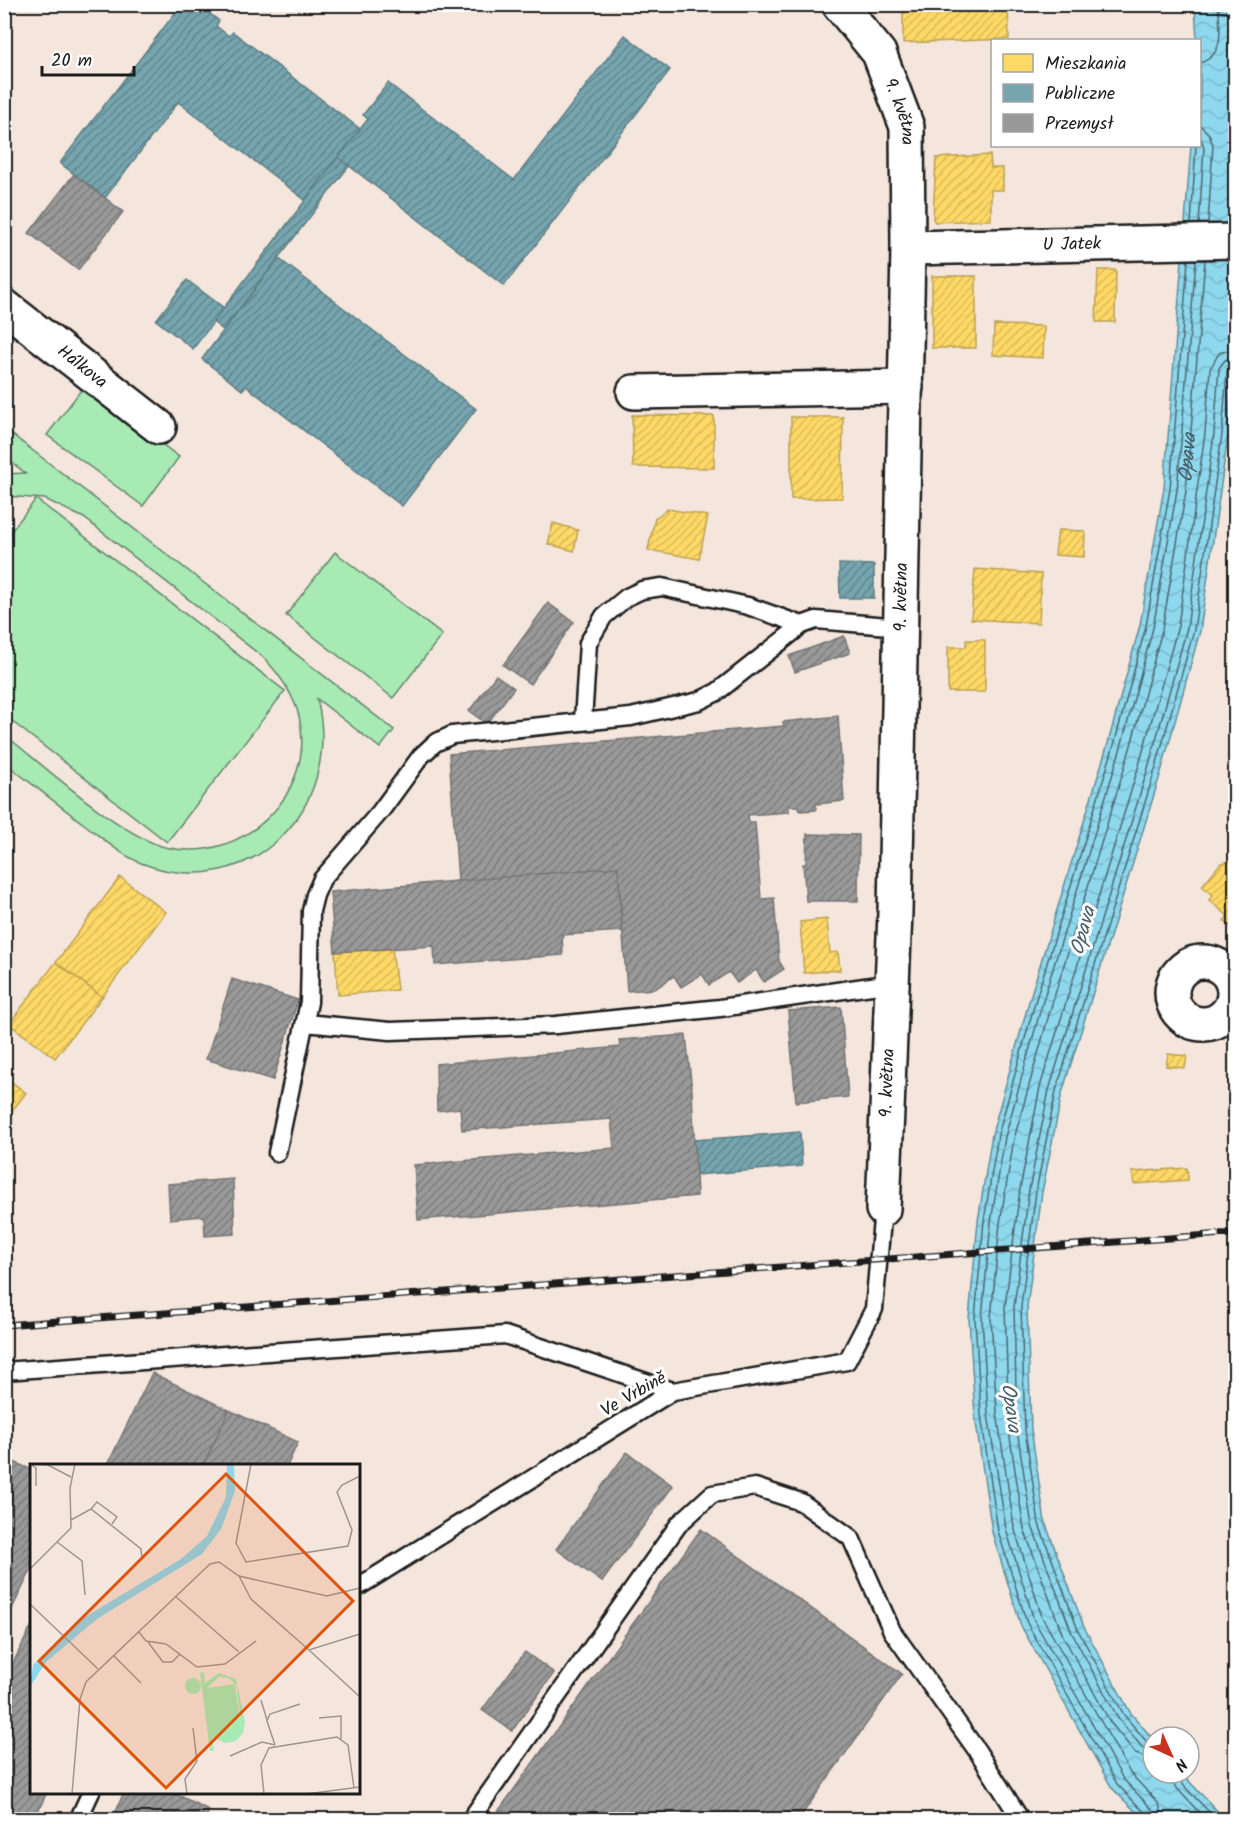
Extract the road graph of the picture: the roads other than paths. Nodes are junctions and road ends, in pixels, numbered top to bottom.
1 (839, 4) edge
2 (1236, 241) edge
3 (908, 248) junction
4 (4, 306) edge
5 (906, 387) junction
6 (634, 392) dead end
7 (159, 427) dead end
8 (802, 625) junction
9 (901, 627) junction
10 (583, 721) junction
11 (892, 982) junction
12 (305, 1023) junction
13 (277, 1153) dead end
14 (883, 1209) joint
15 (4, 1371) edge
16 (673, 1391) junction
17 (360, 1586) edge
18 (90, 1794) edge
19 (78, 1820) edge
20 (470, 1820) edge
21 (1021, 1820) edge

1 - 3 street, 9. května
2 - 3 street, U Jatek
3 - 5 street, 9. května
4 - 7 street, Hálkova
5 - 6 street
5 - 9 street, 9. května
8 - 9 lane
8 - 10 lane
8 - 10 lane
9 - 11 street, 9. května
10 - 12 lane
11 - 12 lane
11 - 14 street, 9. května
12 - 13 lane
14 - 16 lane, Ve Vrbině
15 - 16 lane
16 - 17 lane, Ve Vrbině
18 - 19 lane
20 - 21 lane

